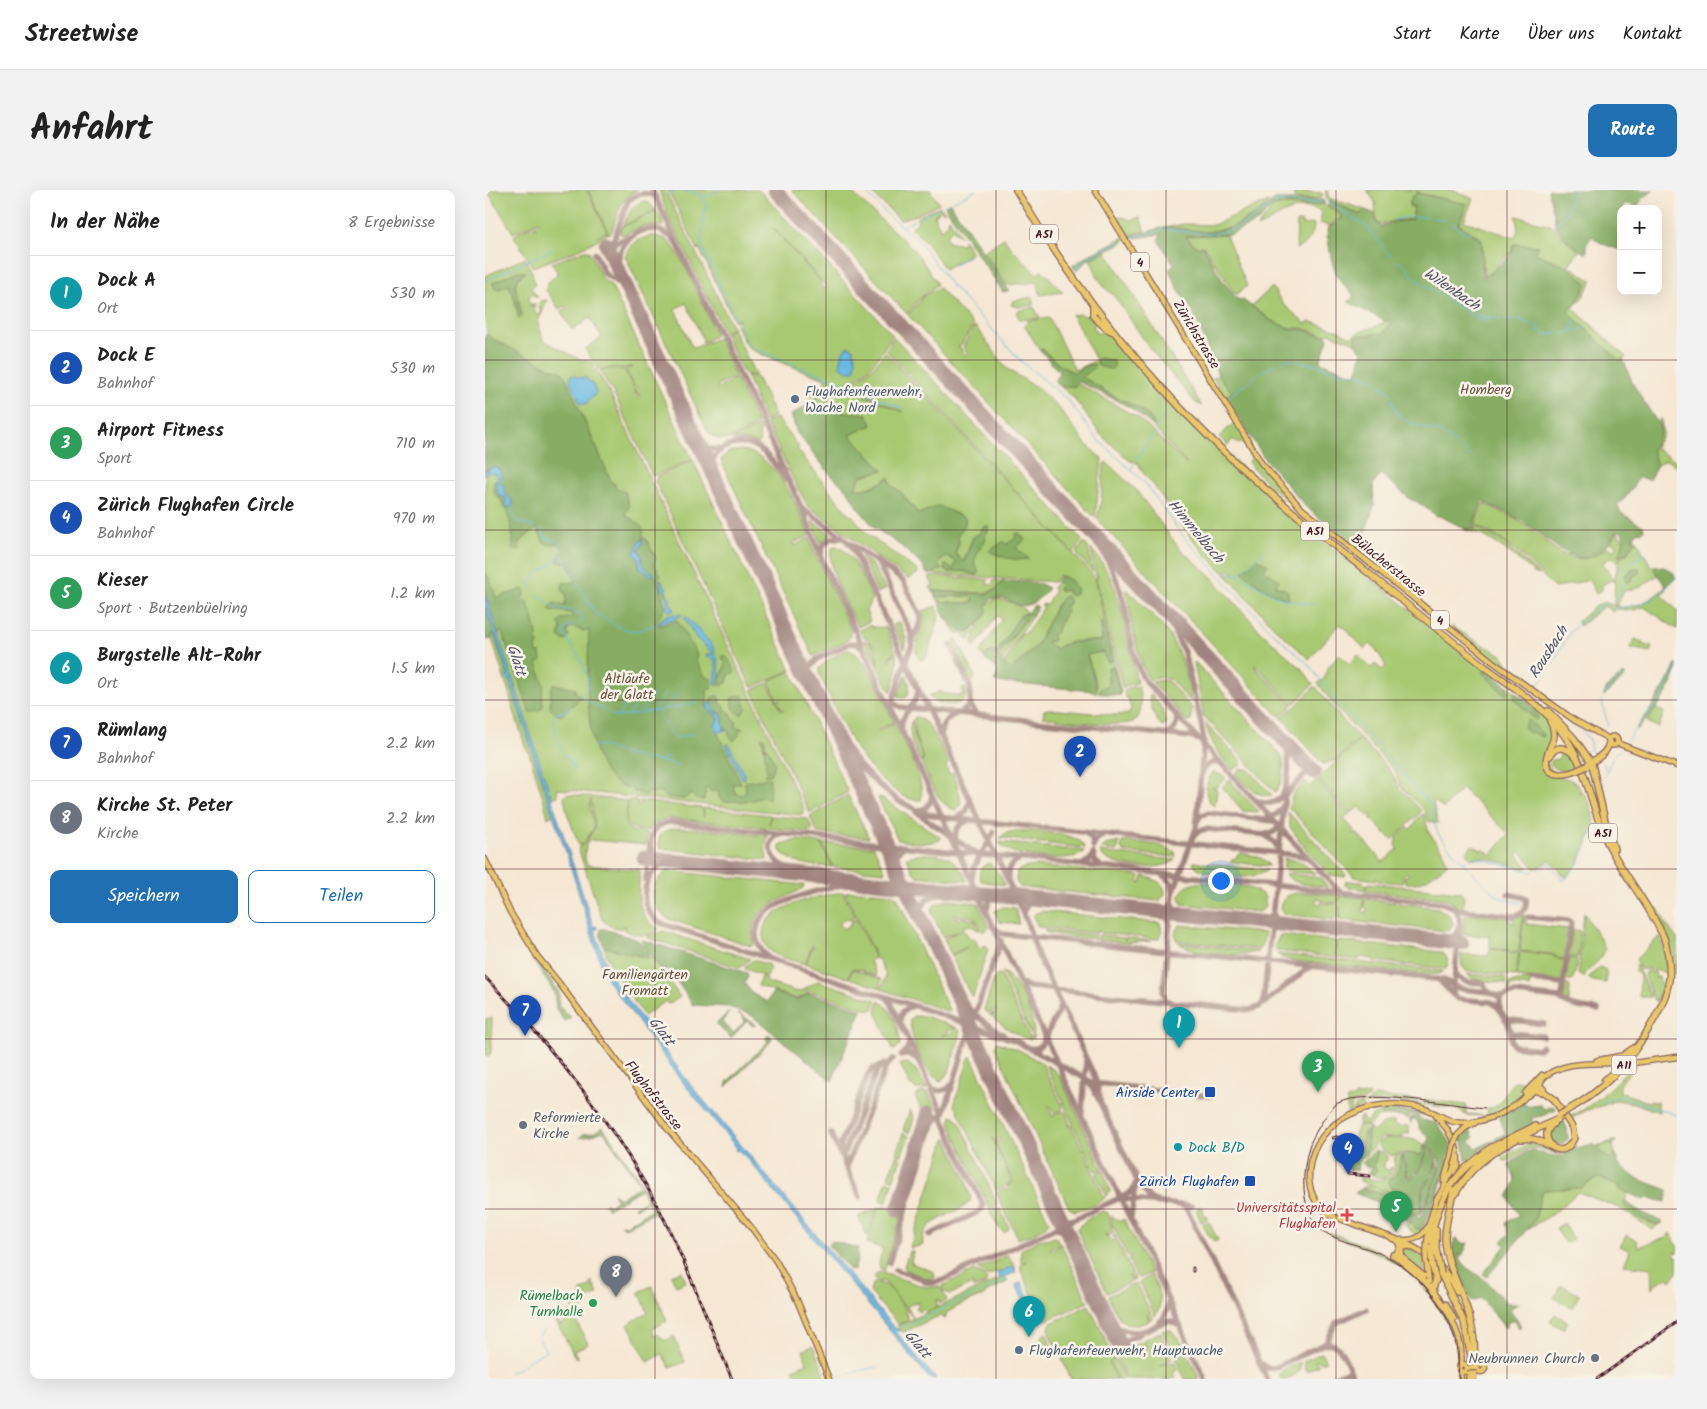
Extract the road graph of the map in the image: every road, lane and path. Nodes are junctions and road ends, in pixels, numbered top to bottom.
1 (1018, 190) edge
2 (1095, 190) edge
3 (1283, 488) joint
4 (1540, 706) junction
5 (1612, 742) junction
6 (1578, 758) junction
7 (1589, 764) junction
8 (1677, 766) edge
9 (1577, 769) junction
10 (1614, 848) junction
11 (485, 859) edge
12 (1671, 976) junction
13 (1663, 1002) junction
14 (1677, 1057) edge
15 (1597, 1061) junction
16 (1621, 1062) junction
17 (1541, 1079) junction
18 (1604, 1080) joint
19 (1534, 1086) junction
20 (1542, 1091) junction
21 (1528, 1094) junction
22 (1517, 1104) junction
23 (1426, 1110) junction
24 (1567, 1112) junction
25 (1559, 1118) junction
26 (1483, 1119) junction
27 (1456, 1137) junction
28 (1511, 1142) junction
29 (1440, 1199) junction
30 (1429, 1224) junction
31 (1446, 1224) junction
32 (1392, 1238) junction
33 (1411, 1243) junction
34 (1431, 1246) junction
35 (1397, 1255) junction
36 (1405, 1260) joint
37 (1414, 1271) junction
38 (1438, 1276) junction
39 (1430, 1283) junction
40 (1466, 1371) edge
41 (829, 1379) edge
42 (1462, 1379) edge
43 (1479, 1379) edge

1 - 4 highway, A51
1 - 4 highway, A51
2 - 3 main road, Zürichstrasse / 4
3 - 5 main road, Bülacherstrasse / 4
4 - 6 highway, A51
4 - 7 highway
4 - 9 highway
4 - 10 highway, A51
5 - 7 highway
5 - 8 main road, Bülacherstrasse / 4
6 - 9 highway
6 - 12 highway, A51
7 - 9 highway, bridge
7 - 10 highway
10 - 12 highway, A51
11 - 41 main road, Flughofstrasse
12 - 13 highway, A11
12 - 24 highway, A11
13 - 15 highway
13 - 24 highway, A11
14 - 16 main road, bridge
15 - 16 main road
15 - 19 main road
16 - 17 main road
16 - 18 main road
17 - 19 main road
17 - 20 highway
18 - 24 highway
19 - 20 highway
19 - 21 main road
19 - 22 main road
20 - 21 highway
20 - 25 highway
20 - 28 highway
21 - 22 main road
22 - 26 main road
23 - 26 main road
23 - 27 main road
23 - 32 main road
24 - 25 highway, A11, bridge
25 - 28 highway, A11
25 - 29 highway, A11, bridge
26 - 27 main road
27 - 29 main road, bridge
27 - 29 main road
27 - 31 highway
28 - 31 highway, A11
29 - 30 main road
29 - 34 highway, A11
30 - 33 main road
30 - 34 main road
31 - 40 highway, A11
32 - 33 highway
32 - 35 main road
33 - 35 highway
33 - 40 highway
34 - 38 highway, A11, bridge
34 - 38 highway, bridge
34 - 39 main road, bridge
35 - 36 highway
35 - 37 main road
36 - 39 main road
37 - 39 main road
37 - 39 main road
38 - 39 highway
38 - 40 highway, A11
39 - 40 main road
40 - 42 main road
40 - 43 main road, bridge

